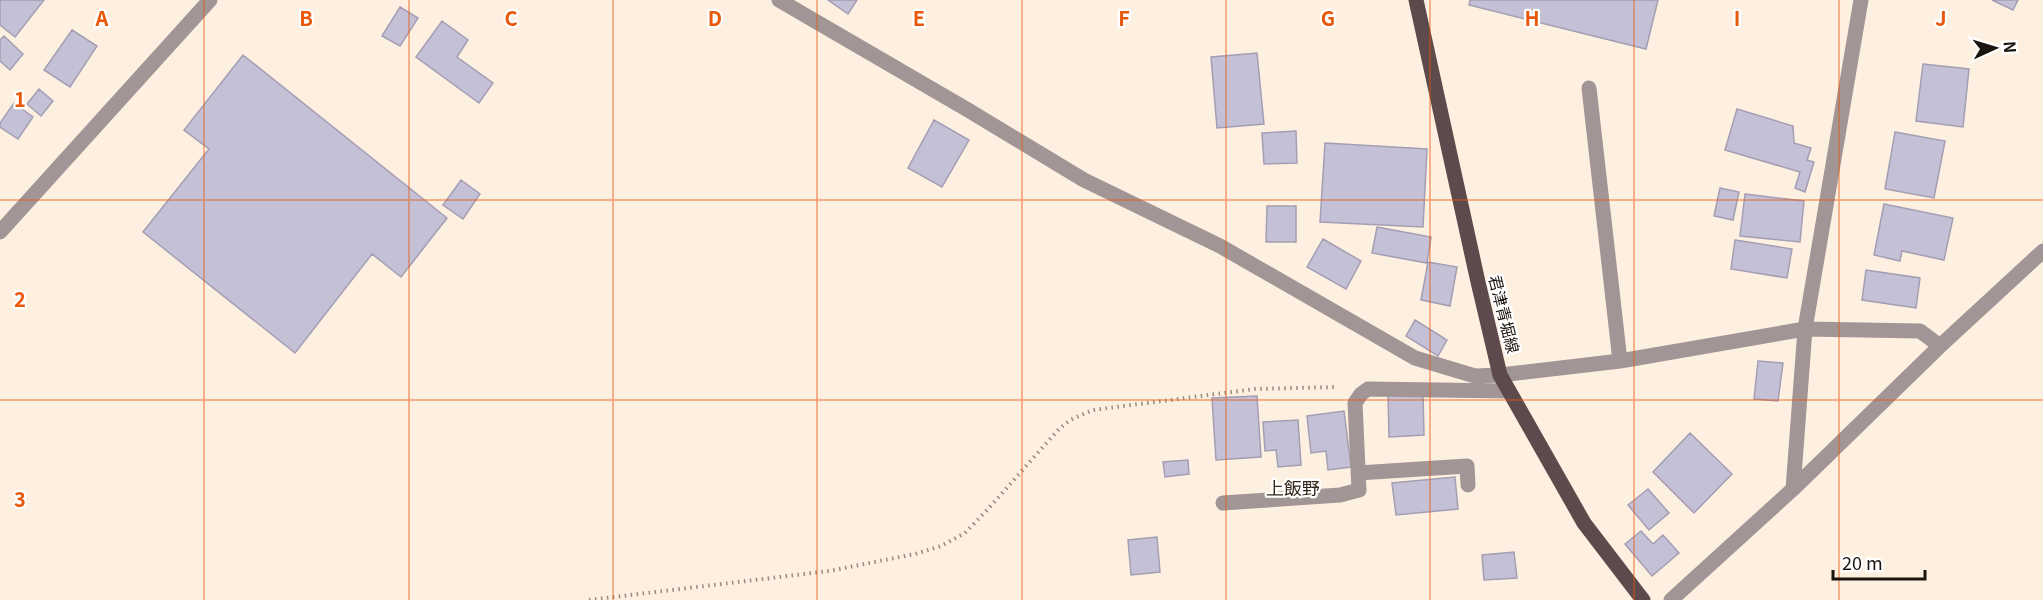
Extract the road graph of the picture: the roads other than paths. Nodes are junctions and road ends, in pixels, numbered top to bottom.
1 (210, 0) edge
2 (779, 0) edge
3 (1416, 0) edge
4 (1861, 0) edge
5 (1589, 88) dead end
6 (0, 232) edge
7 (2043, 251) edge
8 (1805, 329) junction
9 (1940, 346) junction
10 (1620, 361) junction
11 (1500, 375) junction
12 (1508, 391) junction
13 (1358, 473) junction
14 (1468, 485) dead end
15 (1793, 489) junction
16 (1223, 503) dead end
17 (1643, 600) edge
18 (1671, 600) edge

1 - 6 street
2 - 11 street
3 - 11 main road, 君津青堀線
4 - 8 street
5 - 10 street
7 - 9 street
8 - 9 street
8 - 10 street
8 - 15 street
9 - 15 street
10 - 11 street
11 - 12 main road, 君津青堀線
12 - 13 street
12 - 17 main road, 君津青堀線
13 - 14 street
13 - 16 street
15 - 18 street

